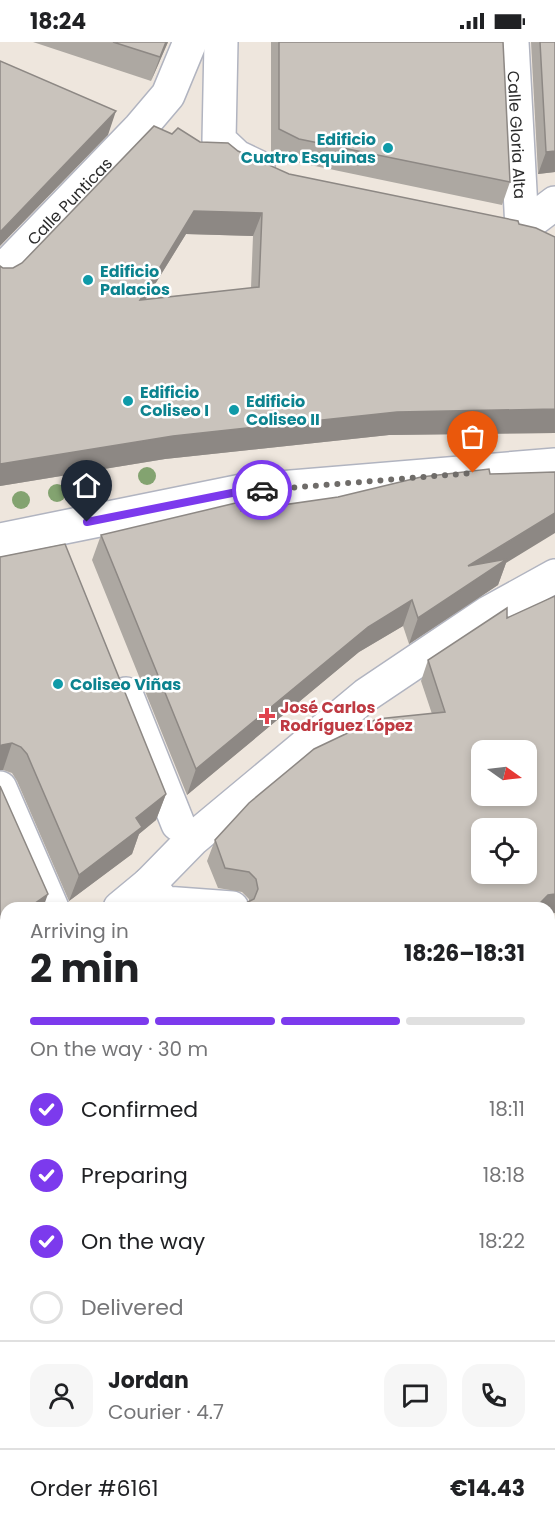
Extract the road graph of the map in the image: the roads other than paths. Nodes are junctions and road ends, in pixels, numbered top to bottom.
1 (190, 42) edge
2 (221, 42) edge
3 (512, 42) edge
4 (108, 115) edge
5 (140, 128) junction
6 (285, 179) edge
7 (555, 203) edge
8 (488, 221) edge
9 (522, 228) junction
10 (555, 244) edge
11 (0, 273) edge
12 (555, 465) edge
13 (0, 540) edge
14 (555, 576) edge
15 (113, 663) edge
16 (0, 788) edge
17 (178, 824) dead end
18 (149, 884) junction
19 (49, 902) edge
20 (127, 902) edge
21 (163, 902) edge

1 - 5 main road, Calle Punticas
2 - 6 main road
3 - 9 main road, Calle Gloria Alta
4 - 5 main road
5 - 11 main road, Calle Punticas
7 - 9 main road
8 - 9 main road
9 - 10 main road
12 - 13 main road
14 - 18 main road
15 - 17 main road
16 - 19 main road
18 - 20 main road
18 - 21 main road

